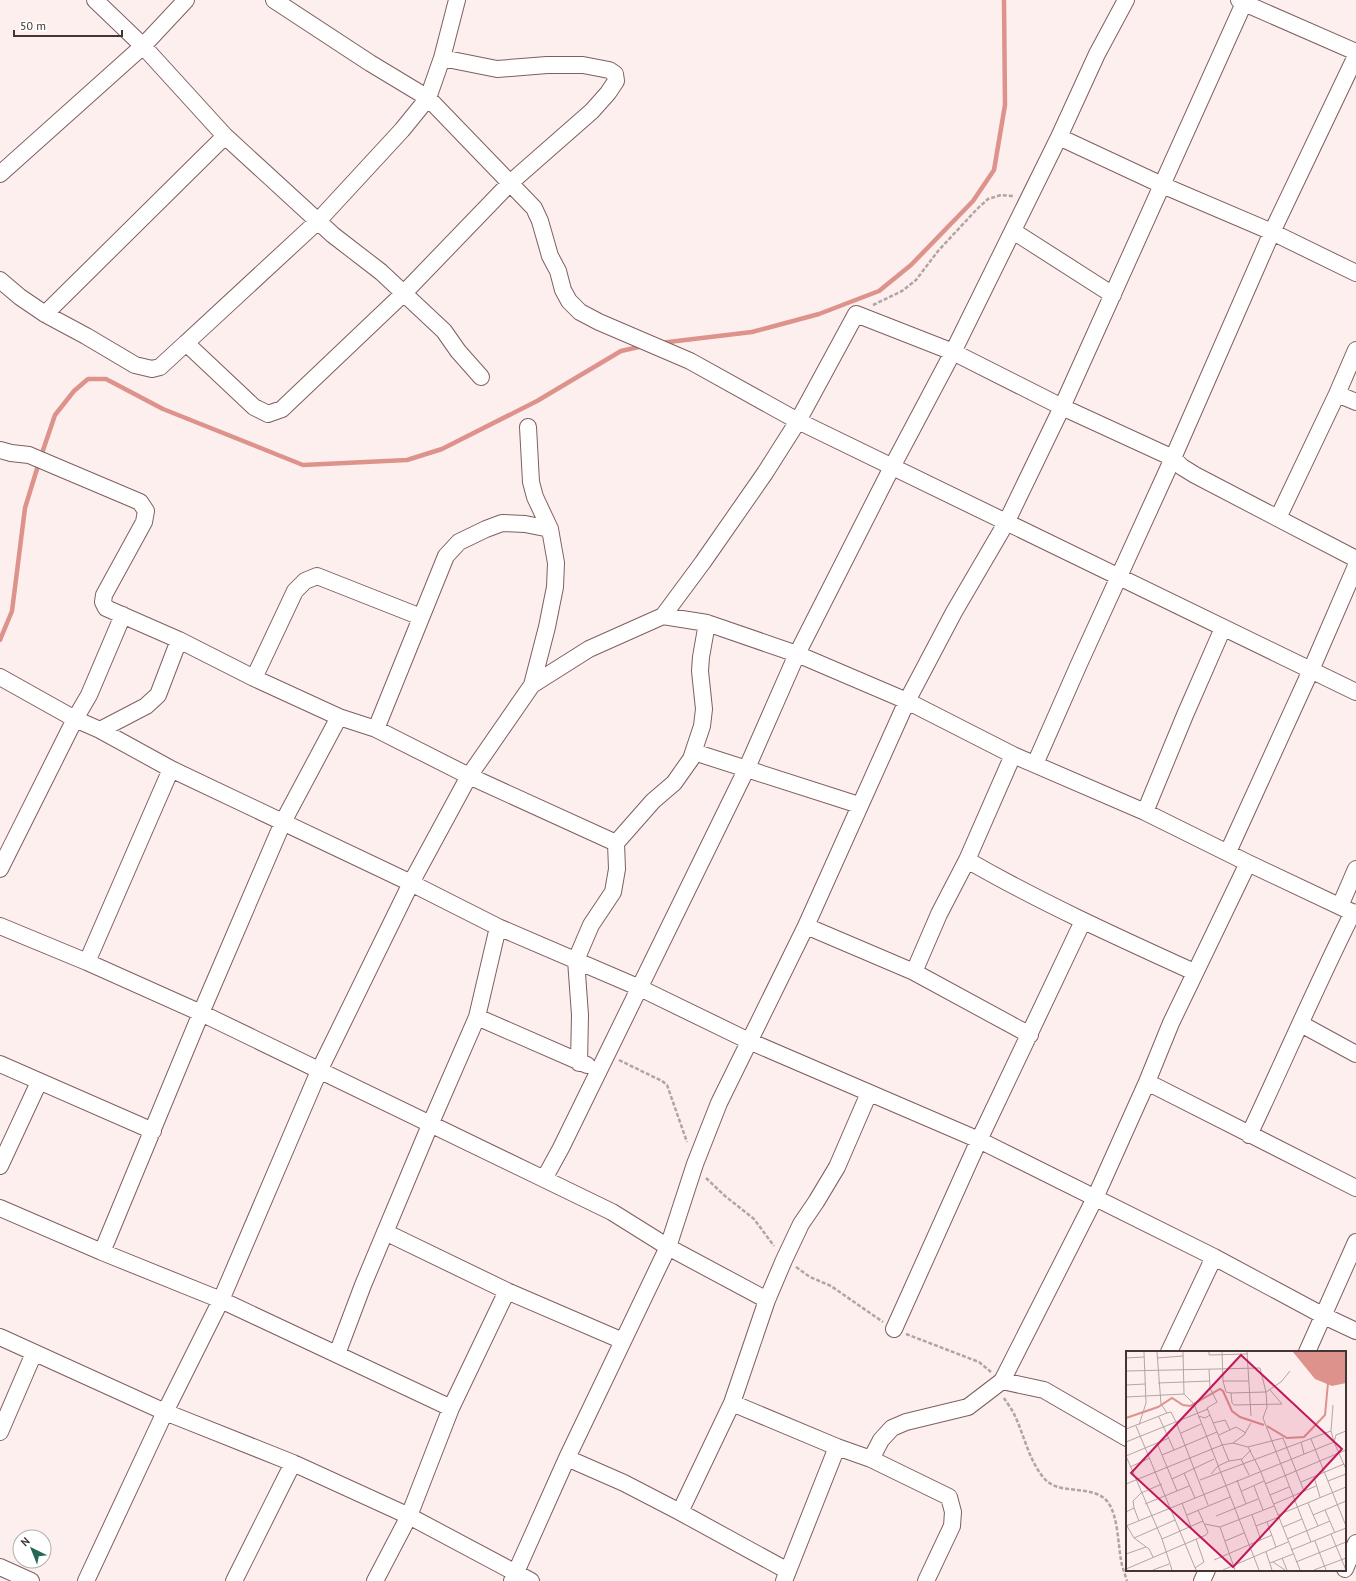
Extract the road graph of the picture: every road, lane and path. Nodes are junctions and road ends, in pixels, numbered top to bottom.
1 (94, 0) edge
2 (186, 0) edge
3 (274, 0) edge
4 (457, 0) edge
5 (1126, 0) edge
6 (1242, 1) edge
7 (143, 46) junction
8 (1356, 52) edge
9 (1356, 56) edge
10 (442, 58) junction
11 (428, 98) junction
12 (225, 136) junction
13 (1059, 137) junction
14 (0, 174) edge
15 (510, 183) junction
16 (1162, 185) junction
17 (1028, 200) junction
18 (318, 221) junction
19 (1013, 231) junction
20 (1272, 232) junction
21 (1356, 273) edge
22 (0, 280) edge
23 (404, 294) junction
24 (1113, 295) junction
25 (45, 314) junction
26 (856, 314) junction
27 (186, 343) junction
28 (1356, 350) edge
29 (953, 352) junction
30 (482, 377) dead end
31 (1338, 394) junction
32 (1356, 402) edge
33 (1062, 407) junction
34 (798, 421) junction
35 (528, 427) dead end
36 (0, 450) edge
37 (1173, 458) junction
38 (892, 467) junction
39 (1278, 518) junction
40 (1006, 523) junction
41 (550, 529) junction
42 (1356, 559) edge
43 (1356, 566) edge
44 (1119, 577) junction
45 (123, 615) junction
46 (663, 616) junction
47 (421, 617) junction
48 (708, 623) junction
49 (1223, 628) junction
50 (179, 640) junction
51 (797, 654) junction
52 (1311, 670) junction
53 (0, 677) edge
54 (254, 678) junction
55 (532, 685) junction
56 (1356, 692) edge
57 (907, 702) junction
58 (339, 716) junction
59 (75, 720) junction
60 (376, 729) junction
61 (100, 730) junction
62 (694, 752) junction
63 (1013, 755) junction
64 (1035, 764) junction
65 (171, 769) junction
66 (746, 770) junction
67 (469, 776) junction
68 (859, 805) junction
69 (1145, 812) junction
70 (283, 822) junction
71 (616, 843) junction
72 (1228, 852) junction
73 (966, 860) junction
74 (1248, 863) junction
75 (0, 869) edge
76 (1356, 869) edge
77 (411, 883) junction
78 (1350, 911) edge
79 (1083, 921) junction
80 (0, 926) edge
81 (806, 926) junction
82 (498, 927) junction
83 (576, 960) junction
84 (87, 962) junction
85 (914, 972) junction
86 (1194, 972) junction
87 (640, 988) junction
88 (201, 1014) junction
89 (477, 1017) junction
90 (1301, 1024) junction
91 (1030, 1035) junction
92 (750, 1041) junction
93 (606, 1054) junction
94 (1356, 1054) edge
95 (579, 1063) junction
96 (0, 1064) edge
97 (599, 1069) junction
98 (319, 1071) junction
99 (39, 1082) junction
100 (1147, 1082) junction
101 (869, 1093) junction
102 (430, 1125) junction
103 (153, 1131) junction
104 (1249, 1135) junction
105 (979, 1140) junction
106 (688, 1143) dead end
107 (695, 1164) junction
108 (0, 1166) edge
109 (544, 1179) junction
110 (1356, 1188) edge
111 (1095, 1198) junction
112 (0, 1208) edge
113 (385, 1232) junction
114 (1356, 1242) edge
115 (668, 1247) junction
116 (102, 1252) junction
117 (1214, 1257) junction
118 (784, 1260) junction
119 (507, 1291) junction
120 (221, 1300) junction
121 (767, 1300) junction
122 (1324, 1316) junction
123 (894, 1329) junction
124 (1356, 1331) edge
125 (0, 1337) edge
126 (622, 1341) junction
127 (1169, 1351) edge
128 (1307, 1351) edge
129 (34, 1353) junction
130 (337, 1354) junction
131 (999, 1383) junction
132 (732, 1403) junction
133 (451, 1408) junction
134 (165, 1412) junction
135 (0, 1430) edge
136 (1126, 1437) edge
137 (837, 1447) junction
138 (567, 1458) junction
139 (871, 1459) junction
140 (293, 1463) junction
141 (680, 1512) junction
142 (409, 1516) junction
143 (1356, 1542) edge
144 (1348, 1566) edge
145 (0, 1567) edge
146 (1207, 1571) edge
147 (786, 1576) edge
148 (514, 1578) edge
149 (31, 1581) edge
150 (86, 1581) edge
151 (234, 1581) edge
152 (375, 1581) edge
153 (531, 1581) edge
154 (926, 1581) edge
155 (1127, 1581) edge
156 (1202, 1581) edge
157 (1342, 1581) edge

1 - 7 street
2 - 7 street
3 - 11 street
4 - 10 street
5 - 13 street
6 - 8 street
6 - 16 street
7 - 12 street
7 - 14 street
9 - 20 street
10 - 11 street
10 - 15 street
11 - 15 street
11 - 18 street
12 - 18 street
12 - 25 street
13 - 16 street
13 - 17 street
15 - 23 street
15 - 34 street
16 - 20 street
16 - 24 street
17 - 19 street
17 - 26 path
18 - 23 street
18 - 27 street
19 - 24 street
19 - 29 street
20 - 21 street
20 - 37 street
22 - 25 street
23 - 27 street
23 - 30 street
24 - 33 street
25 - 27 street
26 - 29 street
26 - 34 street
28 - 31 street
29 - 33 street
29 - 38 street
31 - 32 street
31 - 39 street
33 - 37 street
33 - 40 street
34 - 38 street
34 - 46 street
35 - 41 street
36 - 45 street
37 - 39 street
37 - 44 street
38 - 40 street
38 - 51 street
39 - 42 street
40 - 44 street
40 - 57 street
41 - 47 street
41 - 55 street
43 - 52 street
44 - 49 street
44 - 64 street
45 - 50 street
45 - 59 street
46 - 48 street
46 - 55 street
47 - 54 street
47 - 60 street
48 - 51 street
48 - 62 street
49 - 52 street
49 - 69 street
50 - 54 street
50 - 61 street
51 - 57 street
51 - 66 street
52 - 56 street
52 - 72 street
53 - 59 street
54 - 58 street
55 - 67 street
57 - 63 street
57 - 68 street
58 - 60 street
58 - 70 street
59 - 61 street
59 - 75 street
60 - 67 street
61 - 65 street
62 - 66 street
62 - 71 street
63 - 64 street
63 - 73 street
64 - 69 street
65 - 70 street
65 - 84 street
66 - 68 street
66 - 87 street
67 - 71 street
67 - 77 street
68 - 81 street
69 - 72 street
70 - 77 street
70 - 88 street
71 - 83 street
72 - 74 street
73 - 79 street
73 - 85 street
74 - 78 street
74 - 86 street
76 - 78 street
77 - 82 street
77 - 98 street
78 - 90 street
79 - 86 street
79 - 91 street
80 - 84 street
81 - 85 street
81 - 92 street
82 - 83 street
82 - 89 street
83 - 87 street
83 - 95 street
84 - 88 street
85 - 91 street
86 - 100 street
87 - 92 street
87 - 93 street
88 - 98 street
88 - 103 street
89 - 95 street
89 - 102 street
90 - 94 street
90 - 104 street
91 - 105 street
92 - 101 street
92 - 107 street
93 - 97 street
93 - 106 path
95 - 97 street
96 - 99 street
97 - 109 street
98 - 102 street
98 - 120 street
99 - 103 street
99 - 108 street
100 - 104 street
100 - 111 street
101 - 105 street
101 - 118 street
102 - 109 street
102 - 113 street
103 - 116 street
104 - 110 street
105 - 111 street
105 - 123 street
107 - 115 street
107 - 118 path
109 - 115 street
111 - 117 street
111 - 131 street
112 - 116 street
113 - 119 street
113 - 130 street
114 - 122 street
115 - 121 street
115 - 126 street
116 - 120 street
117 - 122 street
117 - 127 street
118 - 121 street
118 - 123 path
119 - 126 street
119 - 133 street
120 - 130 street
120 - 134 street
121 - 132 street
122 - 124 street
122 - 128 street
123 - 131 path
125 - 129 street
126 - 138 street
129 - 134 street
129 - 135 street
130 - 133 street
131 - 136 street
131 - 139 street
131 - 155 path
132 - 137 street
132 - 141 street
133 - 142 street
134 - 140 street
134 - 150 street
137 - 139 street
137 - 147 street
138 - 141 street
138 - 148 street
139 - 154 street
140 - 142 street
140 - 151 street
141 - 147 street
142 - 148 street
142 - 152 street
143 - 144 street
144 - 157 street
145 - 149 street
146 - 156 street
148 - 153 street

